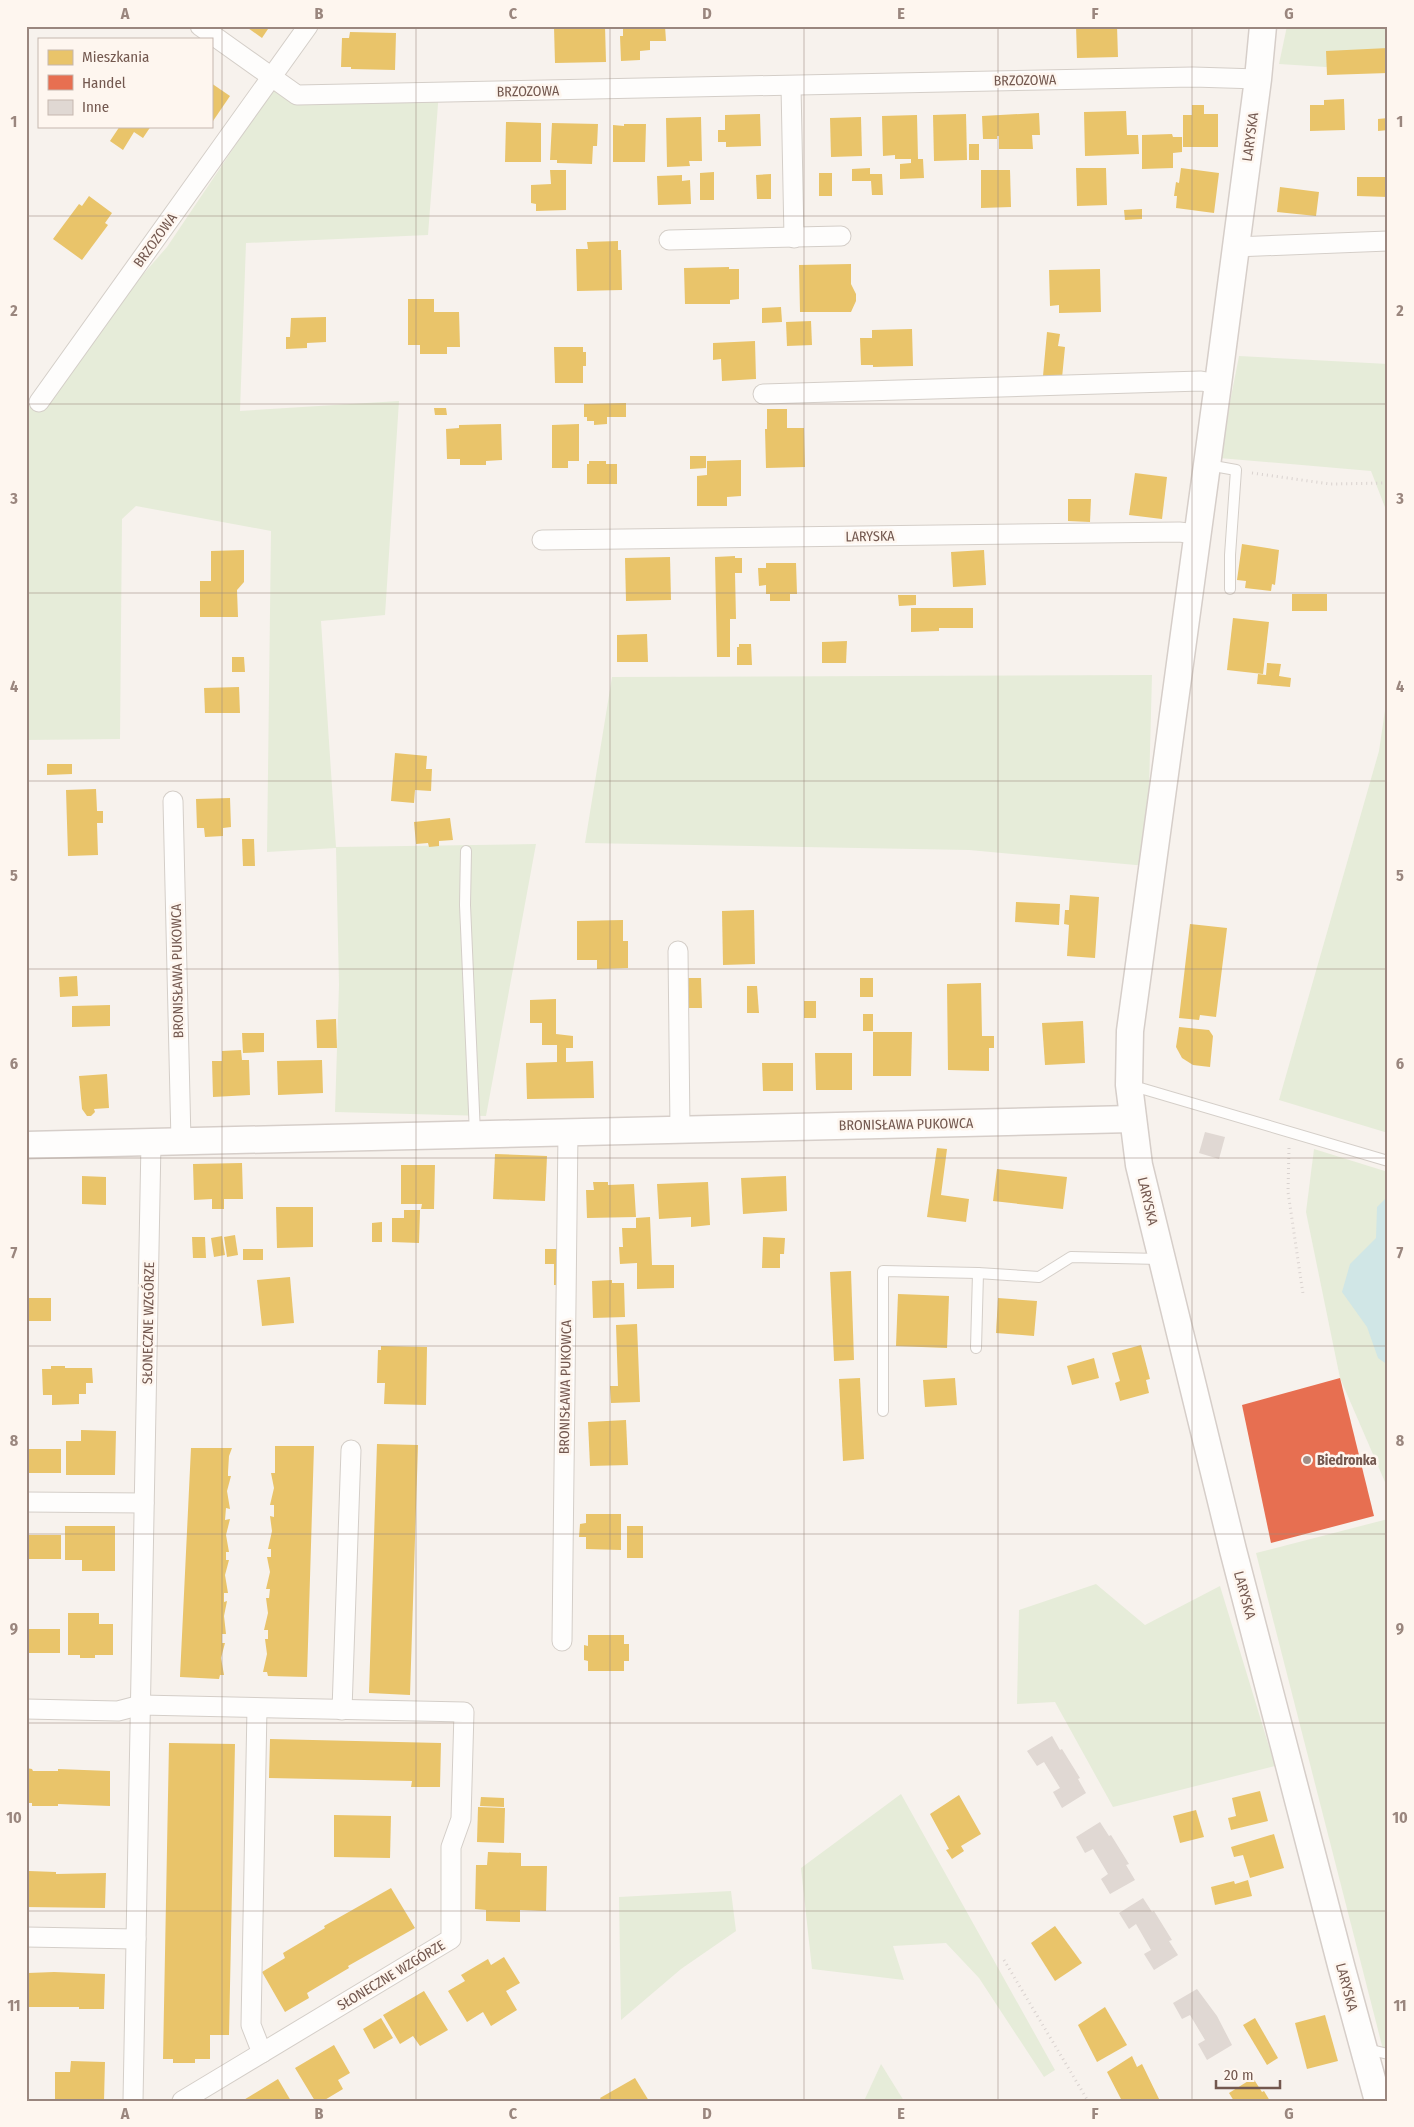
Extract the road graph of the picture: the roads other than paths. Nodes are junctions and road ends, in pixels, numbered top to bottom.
1 (200, 26) edge
2 (308, 26) edge
3 (1263, 26) edge
4 (271, 78) junction
5 (1258, 79) junction
6 (791, 86) junction
7 (841, 236) dead end
8 (794, 238) junction
9 (669, 240) dead end
10 (1388, 241) edge
11 (1235, 248) junction
12 (1218, 384) junction
13 (763, 394) dead end
14 (38, 402) dead end
15 (1207, 465) junction
16 (1197, 534) junction
17 (542, 540) dead end
18 (1230, 590) dead end
19 (173, 801) dead end
20 (466, 851) dead end
21 (678, 951) dead end
22 (1129, 1084) junction
23 (1132, 1119) junction
24 (680, 1129) junction
25 (568, 1132) junction
26 (475, 1134) junction
27 (181, 1141) junction
28 (151, 1142) junction
29 (26, 1146) edge
30 (1388, 1161) edge
31 (1161, 1259) junction
32 (978, 1273) junction
33 (976, 1348) dead end
34 (883, 1411) dead end
35 (351, 1450) dead end
36 (26, 1502) edge
37 (144, 1503) junction
38 (562, 1641) dead end
39 (141, 1706) junction
40 (257, 1708) junction
41 (26, 1709) edge
42 (342, 1710) junction
43 (26, 1937) edge
44 (136, 1939) junction
45 (1376, 2051) edge
46 (262, 2053) junction
47 (189, 2099) edge
48 (133, 2101) edge
49 (1378, 2101) edge

1 - 4 street, BRZOZOWA
2 - 4 street, BRZOZOWA
3 - 5 street, LARYSKA
4 - 6 street, BRZOZOWA
4 - 14 street, BRZOZOWA
5 - 6 street, BRZOZOWA
5 - 11 street, LARYSKA
6 - 8 street
7 - 8 street
8 - 9 street
10 - 11 street
11 - 12 street, LARYSKA
12 - 13 street
12 - 15 street, LARYSKA
15 - 16 street, LARYSKA
15 - 18 lane
16 - 17 street, LARYSKA
16 - 22 street, LARYSKA
19 - 27 street, BRONISŁAWA PUKOWCA
20 - 26 lane
21 - 24 street
22 - 23 street, LARYSKA
22 - 30 lane
23 - 24 street, BRONISŁAWA PUKOWCA
23 - 31 street, LARYSKA
24 - 25 street, BRONISŁAWA PUKOWCA
25 - 26 street, BRONISŁAWA PUKOWCA
25 - 38 street, BRONISŁAWA PUKOWCA
26 - 27 street, BRONISŁAWA PUKOWCA
27 - 28 street, BRONISŁAWA PUKOWCA
28 - 29 street, BRONISŁAWA PUKOWCA
28 - 37 street, SŁONECZNE WZGÓRZE
31 - 32 lane
31 - 45 street, LARYSKA
32 - 33 lane
32 - 34 lane
35 - 42 street
36 - 37 street
37 - 39 street, SŁONECZNE WZGÓRZE
39 - 40 street, SŁONECZNE WZGÓRZE
39 - 41 street, SŁONECZNE WZGÓRZE
39 - 44 street, SŁONECZNE WZGÓRZE
40 - 42 street, SŁONECZNE WZGÓRZE
40 - 46 street
42 - 46 street, SŁONECZNE WZGÓRZE
43 - 44 street
44 - 48 street, SŁONECZNE WZGÓRZE
45 - 49 street, LARYSKA
46 - 47 street, SŁONECZNE WZGÓRZE

